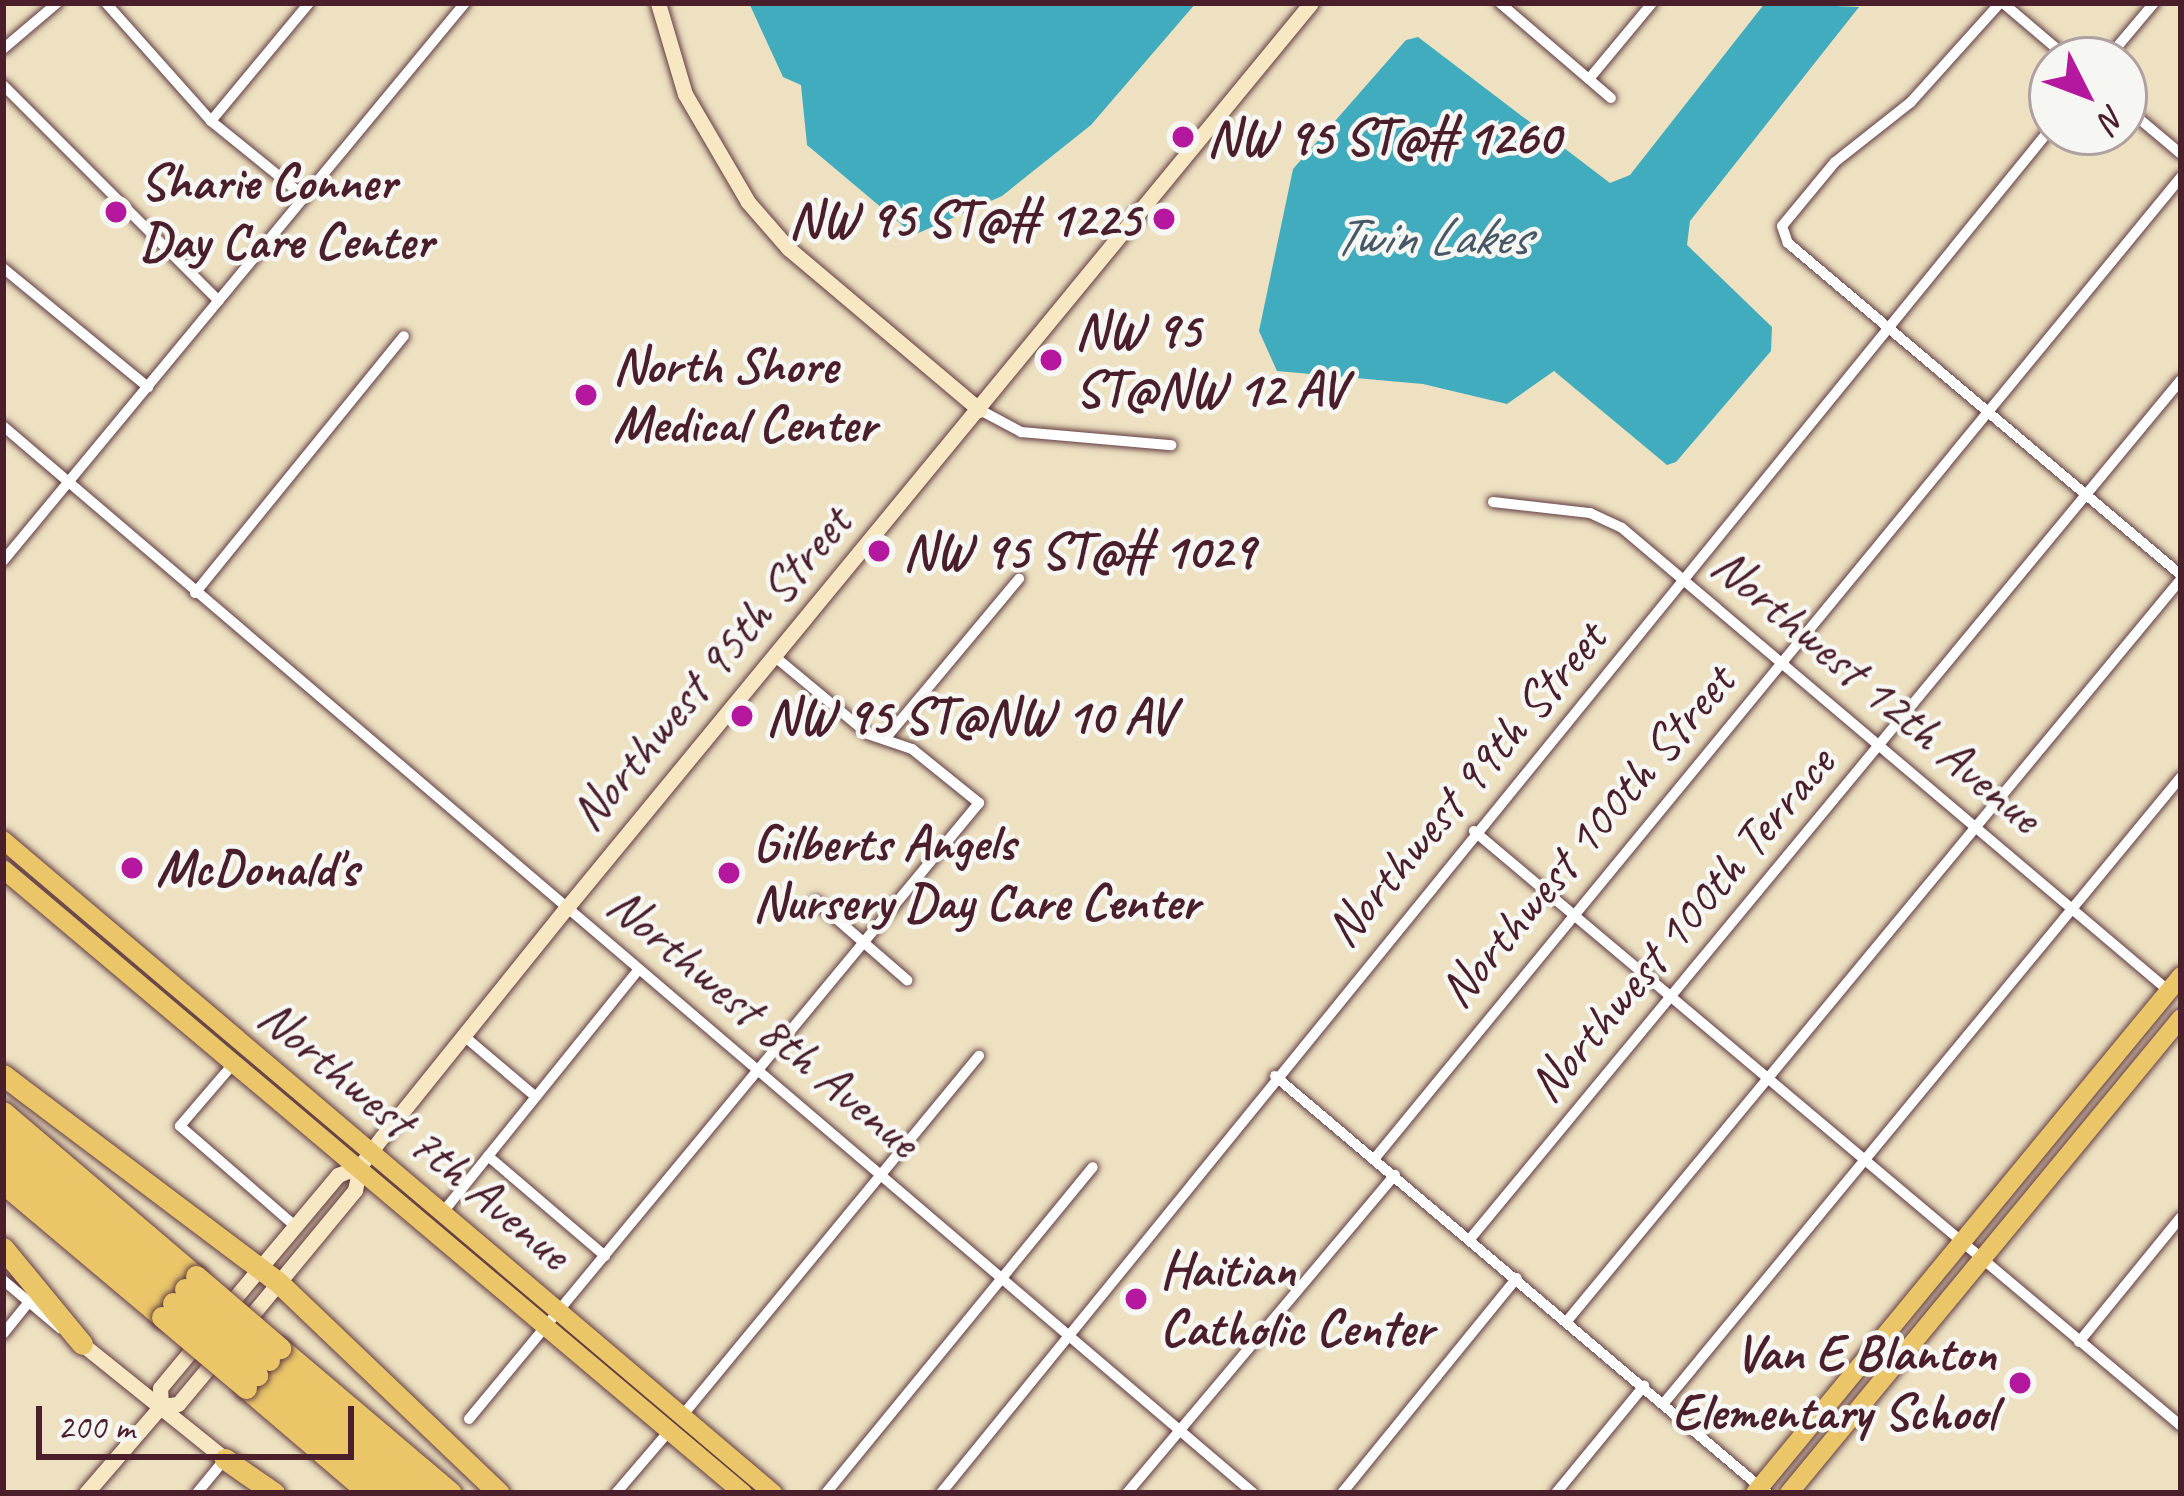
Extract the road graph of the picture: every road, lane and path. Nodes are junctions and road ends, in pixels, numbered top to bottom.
1 (57, 3) edge
2 (106, 3) edge
3 (309, 3) edge
4 (465, 3) edge
5 (658, 3) edge
6 (1311, 3) edge
7 (1500, 3) edge
8 (1652, 3) edge
9 (2002, 3) edge
10 (2154, 3) edge
11 (2041, 36) edge
12 (2126, 36) edge
13 (3, 49) edge
14 (1589, 80) junction
15 (3, 85) edge
16 (1611, 98) dead end
17 (211, 121) junction
18 (2148, 126) edge
19 (2181, 154) edge
20 (2029, 156) edge
21 (2181, 177) edge
22 (305, 197) junction
23 (3, 268) edge
24 (219, 302) junction
25 (1888, 330) junction
26 (404, 336) dead end
27 (2181, 380) edge
28 (148, 387) junction
29 (980, 410) junction
30 (1986, 415) junction
31 (3, 426) edge
32 (1172, 446) dead end
33 (67, 484) junction
34 (2083, 494) junction
35 (1493, 502) dead end
36 (3, 561) edge
37 (2181, 577) edge
38 (1019, 579) dead end
39 (1683, 579) junction
40 (196, 593) junction
41 (774, 656) junction
42 (1782, 660) junction
43 (885, 739) junction
44 (1880, 746) junction
45 (2181, 777) edge
46 (1976, 830) junction
47 (1474, 831) junction
48 (3, 840) edge
49 (3, 869) edge
50 (816, 901) dead end
51 (43, 902) junction
52 (568, 906) junction
53 (2070, 909) junction
54 (1575, 913) junction
55 (105, 927) junction
56 (862, 943) junction
57 (639, 969) junction
58 (130, 974) junction
59 (907, 980) dead end
60 (2177, 989) edge
61 (1673, 995) junction
62 (211, 1017) junction
63 (2181, 1018) edge
64 (464, 1036) junction
65 (979, 1056) dead end
66 (234, 1063) junction
67 (760, 1072) junction
68 (3, 1075) edge
69 (1275, 1076) junction
70 (1770, 1077) junction
71 (536, 1097) junction
72 (3, 1112) edge
73 (3, 1133) edge
74 (488, 1156) junction
75 (366, 1158) junction
76 (1375, 1158) junction
77 (3, 1159) edge
78 (1864, 1160) junction
79 (1094, 1167) dead end
80 (881, 1173) junction
81 (1395, 1175) junction
82 (3, 1183) edge
83 (443, 1212) junction
84 (2181, 1217) edge
85 (295, 1226) junction
86 (1470, 1239) junction
87 (1964, 1241) junction
88 (3, 1249) edge
89 (604, 1256) junction
90 (1983, 1257) junction
91 (260, 1268) junction
92 (1004, 1278) junction
93 (1517, 1278) junction
94 (3, 1280) edge
95 (279, 1283) junction
96 (179, 1296) junction
97 (28, 1304) junction
98 (553, 1318) junction
99 (1567, 1321) junction
100 (3, 1334) edge
101 (1070, 1335) junction
102 (2079, 1342) junction
103 (82, 1344) junction
104 (263, 1368) junction
105 (1644, 1386) junction
106 (1664, 1403) junction
107 (161, 1406) junction
108 (469, 1419) dead end
109 (2179, 1419) edge
110 (676, 1423) junction
111 (1178, 1428) junction
112 (225, 1459) junction
113 (1761, 1491) edge
114 (86, 1493) edge
115 (197, 1493) edge
116 (270, 1493) edge
117 (369, 1493) edge
118 (395, 1493) edge
119 (424, 1493) edge
120 (451, 1493) edge
121 (499, 1493) edge
122 (616, 1493) edge
123 (743, 1493) edge
124 (773, 1493) edge
125 (826, 1493) edge
126 (940, 1493) edge
127 (1126, 1493) edge
128 (1252, 1493) edge
129 (1342, 1493) edge
130 (1556, 1493) edge
131 (1789, 1493) edge

1 - 13 street
2 - 17 street
3 - 17 street
4 - 22 street
5 - 29 main road
6 - 29 main road, Northwest 95th Street
7 - 14 street
8 - 14 street
9 - 11 street
9 - 25 street
10 - 12 street
14 - 16 street
15 - 24 street
17 - 22 street
18 - 19 street
20 - 25 street, Northwest 99th Street
21 - 30 street, Northwest 100th Street
22 - 24 street
23 - 28 street
24 - 28 street
25 - 30 street
25 - 39 street, Northwest 99th Street
26 - 40 street
27 - 34 street, Northwest 100th Terrace
28 - 33 street
29 - 32 street
29 - 41 main road, Northwest 95th Street
30 - 34 street
30 - 42 street, Northwest 100th Street
31 - 33 street, Northwest 8th Avenue
33 - 36 street
33 - 40 street, Northwest 8th Avenue
34 - 37 street
34 - 44 street, Northwest 100th Terrace
35 - 39 street, Northwest 12th Avenue
37 - 46 street
38 - 43 street
39 - 42 street, Northwest 12th Avenue
39 - 47 street, Northwest 99th Street
40 - 52 street, Northwest 8th Avenue
41 - 43 street
41 - 52 main road, Northwest 95th Street
42 - 44 street, Northwest 12th Avenue
42 - 54 street, Northwest 100th Street
43 - 56 street
44 - 46 street, Northwest 12th Avenue
44 - 61 street, Northwest 100th Terrace
45 - 53 street
46 - 53 street, Northwest 12th Avenue
46 - 70 street
47 - 54 street
47 - 69 street, Northwest 99th Street
48 - 55 main road, Northwest 7th Avenue
49 - 51 main road, Northwest 7th Avenue
50 - 56 street
51 - 55 main road
51 - 58 main road, Northwest 7th Avenue
52 - 57 street, Northwest 8th Avenue
52 - 64 main road, Northwest 95th Street
53 - 60 street, Northwest 12th Avenue
53 - 78 street
54 - 61 street
54 - 76 street, Northwest 100th Street
55 - 62 main road, Northwest 7th Avenue
56 - 59 street
56 - 67 street
57 - 67 street, Northwest 8th Avenue
57 - 71 street
58 - 62 main road
58 - 66 main road, Northwest 7th Avenue
60 - 87 main road
61 - 70 street
61 - 86 street, Northwest 100th Terrace
62 - 75 main road, Northwest 7th Avenue
63 - 90 main road
64 - 71 street
64 - 75 main road, Northwest 95th Street
65 - 80 street
66 - 75 main road, Northwest 7th Avenue
66 - 85 street
67 - 80 street, Northwest 8th Avenue
67 - 89 street
68 - 91 highway
69 - 76 street
69 - 101 street, Northwest 99th Street
70 - 78 street
70 - 99 street
71 - 74 street
72 - 96 highway
73 - 96 highway
74 - 83 street
74 - 89 street
75 - 83 main road, Northwest 7th Avenue
75 - 85 main road, Northwest 95th Street
75 - 95 main road, Northwest 95th Street
75 - 98 main road, Northwest 7th Avenue
76 - 81 street
77 - 96 highway
78 - 87 street
78 - 106 street
79 - 92 street
80 - 92 street, Northwest 8th Avenue
80 - 110 street
81 - 86 street
81 - 111 street
82 - 96 highway
83 - 98 main road, Northwest 7th Avenue
84 - 102 street
85 - 91 main road, Northwest 95th Street
86 - 93 street
87 - 90 street
87 - 113 main road
88 - 103 highway
89 - 98 street
90 - 102 street
90 - 131 main road
91 - 95 highway
91 - 107 main road, Northwest 95th Street
92 - 101 street, Northwest 8th Avenue
92 - 125 street
93 - 99 street
93 - 129 street
94 - 97 street
95 - 107 main road, Northwest 95th Street
95 - 121 highway
96 - 104 highway, bridge
96 - 104 highway, bridge
97 - 100 street
97 - 103 street
98 - 108 street
98 - 110 main road, Northwest 7th Avenue
98 - 110 main road, Northwest 7th Avenue
99 - 105 street
101 - 111 street, Northwest 8th Avenue
101 - 126 street, Northwest 99th Street
102 - 109 street
103 - 107 main road
104 - 117 highway
104 - 118 highway
104 - 119 highway
104 - 120 highway
105 - 106 street
105 - 130 street
106 - 113 street
107 - 112 main road
107 - 114 main road, Northwest 95th Street
110 - 122 street
110 - 123 main road, Northwest 7th Avenue
110 - 124 main road, Northwest 7th Avenue
111 - 127 street
111 - 128 street, Northwest 8th Avenue
112 - 115 street
112 - 116 highway

